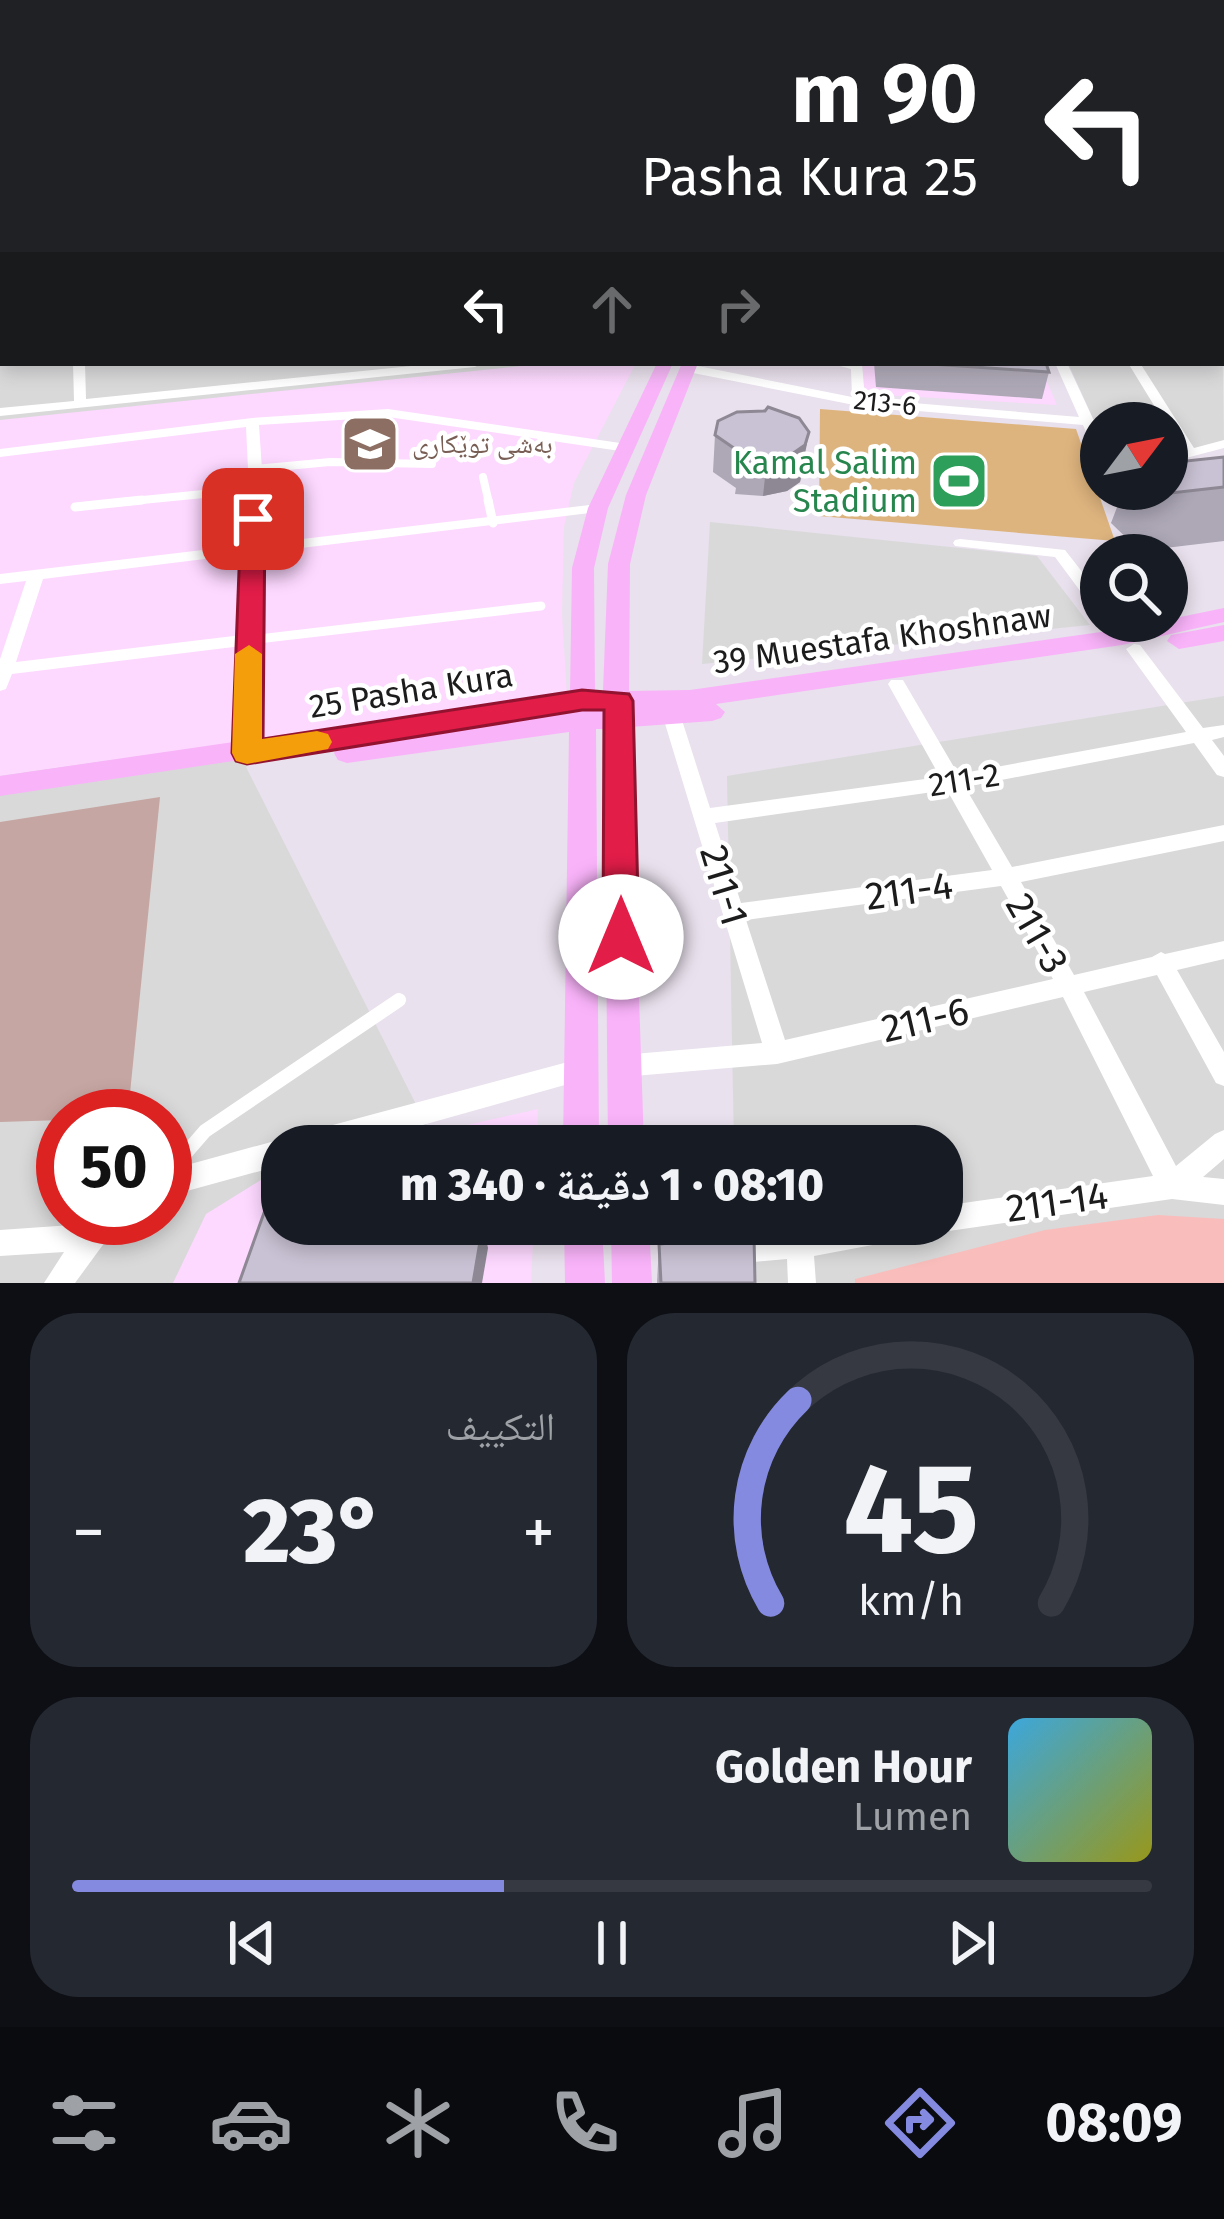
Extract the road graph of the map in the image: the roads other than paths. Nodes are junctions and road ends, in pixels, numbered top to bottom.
1 (79, 366) edge
2 (429, 366) edge
3 (680, 366) edge
4 (681, 366) edge
5 (686, 366) edge
6 (856, 366) edge
7 (1062, 366) edge
8 (1136, 366) edge
9 (399, 368) edge
10 (860, 402) junction
11 (80, 404) junction
12 (1080, 409) edge
13 (1, 414) edge
14 (1080, 421) edge
15 (252, 422) junction
16 (1224, 444) edge
17 (627, 448) junction
18 (0, 453) edge
19 (1190, 454) joint
20 (432, 464) dead end
21 (255, 469) junction
22 (483, 477) dead end
23 (254, 489) junction
24 (76, 508) dead end
25 (598, 508) junction
26 (493, 523) junction
27 (960, 543) dead end
28 (252, 550) junction
29 (36, 575) junction
30 (0, 579) edge
31 (1080, 579) edge
32 (541, 606) dead end
33 (1224, 615) edge
34 (1188, 622) edge
35 (1224, 632) edge
36 (1188, 633) edge
37 (249, 640) junction
38 (1081, 642) edge
39 (1094, 642) edge
40 (1126, 642) edge
41 (2, 677) edge
42 (897, 684) junction
43 (582, 710) junction
44 (620, 711) junction
45 (672, 717) junction
46 (1224, 731) edge
47 (1197, 737) junction
48 (247, 753) junction
49 (1224, 770) edge
50 (952, 782) junction
51 (0, 786) edge
52 (0, 803) edge
53 (703, 817) junction
54 (1224, 833) edge
55 (1006, 877) junction
56 (734, 913) junction
57 (1224, 950) edge
58 (1161, 962) junction
59 (1069, 987) junction
60 (399, 1000) dead end
61 (777, 1053) junction
62 (622, 1066) junction
63 (579, 1070) junction
64 (1224, 1075) edge
65 (379, 1125) edge
66 (580, 1125) edge
67 (625, 1125) edge
68 (1224, 1142) edge
69 (192, 1147) edge
70 (261, 1157) edge
71 (192, 1174) edge
72 (1172, 1186) junction
73 (1224, 1192) edge
74 (963, 1215) edge
75 (36, 1237) edge
76 (0, 1243) edge
77 (86, 1245) edge
78 (584, 1245) edge
79 (800, 1245) joint
80 (694, 1252) edge
81 (58, 1283) edge
82 (585, 1283) edge
83 (802, 1283) edge

1 - 11 street
2 - 9 street
3 - 17 main road
4 - 44 main road
5 - 10 street, 213-6
6 - 10 street
7 - 12 street
8 - 19 street
9 - 11 street
10 - 14 street, 213-6
11 - 13 street
15 - 17 street
15 - 18 street
15 - 21 street
16 - 19 street
17 - 25 main road
20 - 21 lane
21 - 23 street
22 - 26 lane
23 - 24 lane
23 - 28 street
25 - 26 street
25 - 43 main road
26 - 28 street
27 - 31 street
28 - 29 street
28 - 37 street
29 - 30 street
29 - 41 street
32 - 37 lane
33 - 34 main road, 39 Muestafa Khoshnaw
35 - 36 main road, 39 Muestafa Khoshnaw
37 - 41 street
37 - 48 street
38 - 44 main road, 39 Muestafa Khoshnaw
39 - 42 main road, 39 Muestafa Khoshnaw
40 - 47 street
42 - 45 main road, 39 Muestafa Khoshnaw
42 - 50 street, 211-3
43 - 44 main road, 25 Pasha Kura
43 - 48 main road, 25 Pasha Kura
43 - 52 main road, 25 Pasha Kura
43 - 63 main road
44 - 45 main road, 39 Muestafa Khoshnaw
44 - 62 main road
45 - 53 street, 211-1
46 - 47 street, 211-2
47 - 49 street
47 - 50 street, 211-2
48 - 51 main road, 25 Pasha Kura
50 - 53 street, 211-2
50 - 55 street, 211-3
53 - 56 street, 211-1
54 - 55 street, 211-4
55 - 56 street, 211-4
55 - 59 street, 211-3
56 - 61 street, 211-1
57 - 58 street, 211-6
58 - 59 street, 211-6
58 - 64 street
59 - 61 street, 211-6
59 - 72 street, 211-3
60 - 69 lane
61 - 62 street, 211-6
62 - 67 main road
63 - 65 street
63 - 66 main road
68 - 72 street
70 - 71 street
72 - 73 street, 211-14
72 - 74 street, 211-14
75 - 76 street
77 - 81 street
78 - 82 main road
79 - 80 street
79 - 83 street

